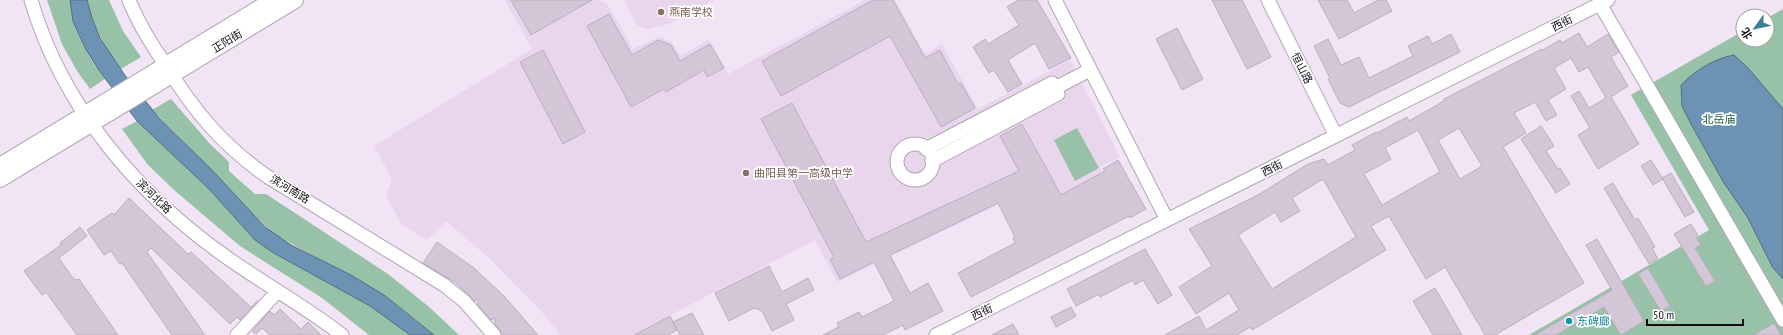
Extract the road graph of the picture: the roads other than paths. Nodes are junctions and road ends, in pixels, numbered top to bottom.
1 (31, 0) edge
2 (129, 0) edge
3 (273, 0) edge
4 (295, 0) edge
5 (1055, 0) edge
6 (1268, 0) edge
7 (1604, 2) edge
8 (1090, 70) junction
9 (163, 74) junction
10 (88, 119) junction
11 (1336, 136) junction
12 (929, 155) dead end
13 (0, 166) edge
14 (0, 179) edge
15 (1167, 220) junction
16 (278, 291) junction
17 (1783, 320) edge
18 (237, 335) edge
19 (342, 335) edge
20 (494, 335) edge
21 (936, 335) edge

1 - 10 street, 滨河北路
2 - 9 street, 滨河南路
3 - 9 main road, 正阳街
4 - 9 main road, 正阳街
5 - 8 street
6 - 11 street, 恒山路
7 - 11 street, 西街
7 - 17 street
8 - 12 street
8 - 15 street
9 - 10 main road
9 - 20 street, 滨河南路
10 - 13 main road
10 - 14 main road
10 - 16 street, 滨河北路
11 - 15 street, 西街
15 - 21 street, 西街
16 - 18 street
16 - 19 street, 滨河北路

